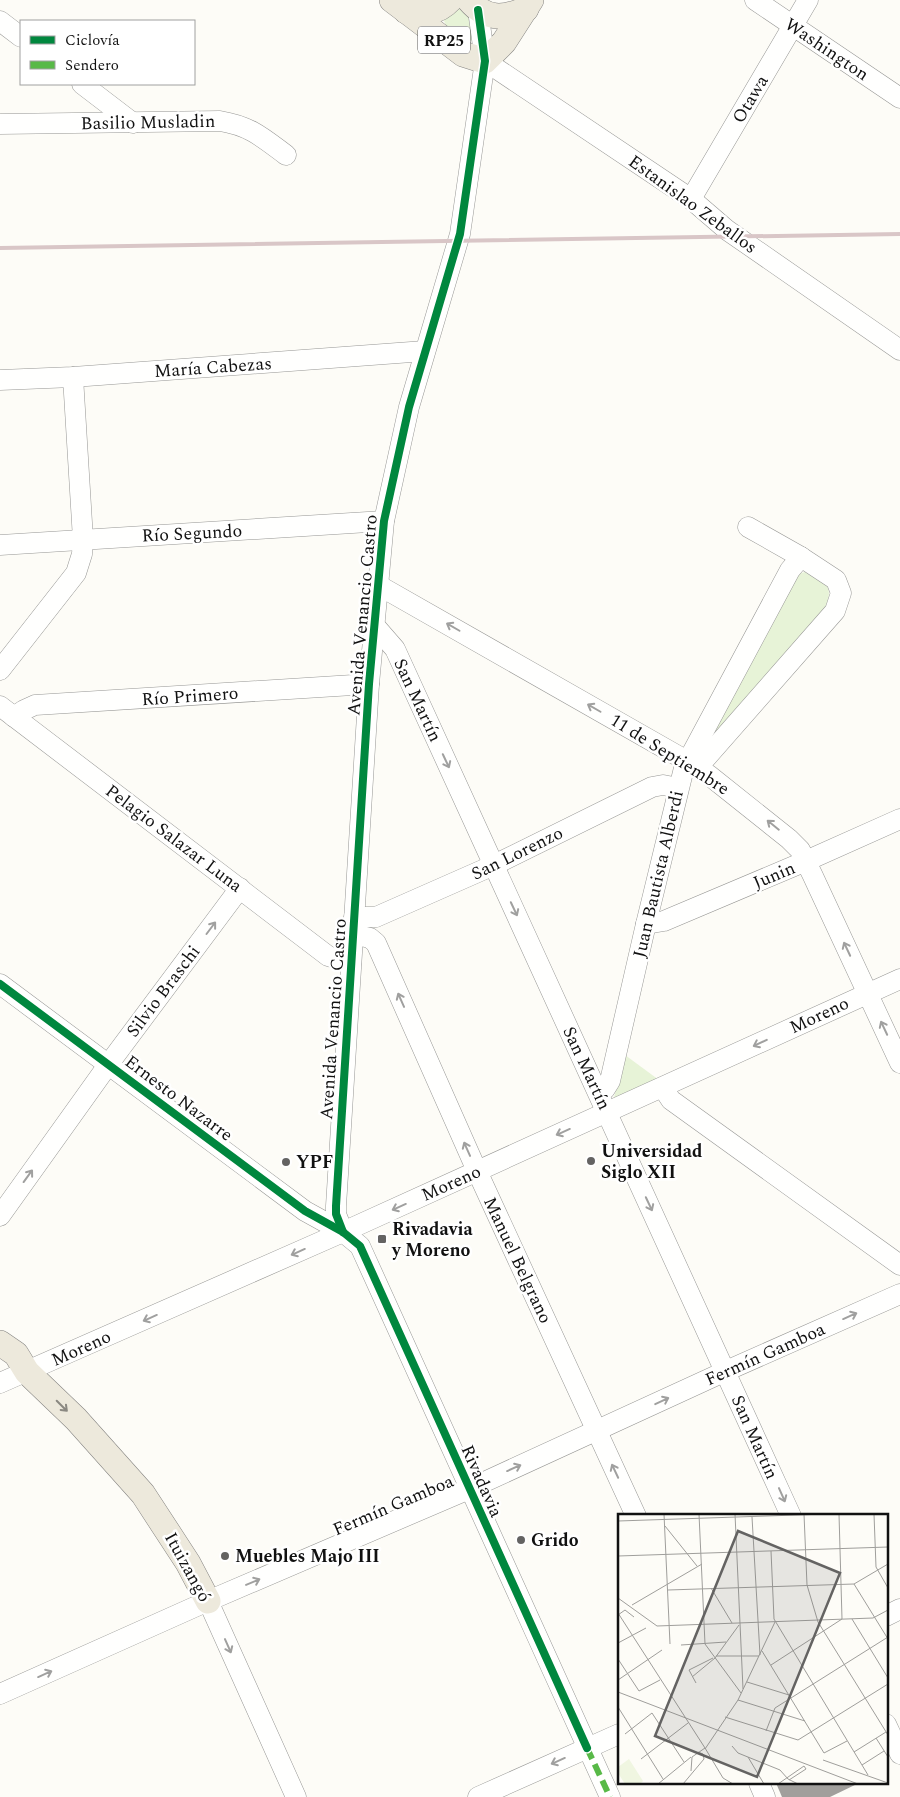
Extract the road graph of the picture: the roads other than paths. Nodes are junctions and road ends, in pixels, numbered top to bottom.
1 (450, 0) edge
2 (755, 0) edge
3 (808, 0) edge
4 (529, 4) edge
5 (473, 5) edge
6 (399, 6) edge
7 (0, 21) edge
8 (793, 27) junction
9 (20, 37) edge
10 (485, 61) junction
11 (83, 85) edge
12 (900, 98) edge
13 (133, 123) junction
14 (0, 124) edge
15 (286, 155) dead end
16 (691, 199) junction
17 (900, 350) edge
18 (425, 351) junction
19 (73, 377) junction
20 (0, 380) edge
21 (384, 521) junction
22 (748, 527) dead end
23 (82, 539) junction
24 (0, 545) edge
25 (800, 557) junction
26 (378, 585) junction
27 (375, 626) junction
28 (0, 670) edge
29 (369, 684) junction
30 (7, 712) edge
31 (693, 764) junction
32 (678, 788) junction
33 (900, 819) edge
34 (806, 861) junction
35 (494, 865) junction
36 (240, 888) junction
37 (646, 924) junction
38 (354, 925) junction
39 (351, 962) junction
40 (900, 979) edge
41 (0, 984) edge
42 (868, 993) junction
43 (900, 1063) edge
44 (108, 1065) junction
45 (663, 1088) junction
46 (599, 1093) junction
47 (607, 1112) junction
48 (477, 1171) junction
49 (0, 1216) edge
50 (343, 1232) junction
51 (900, 1265) edge
52 (900, 1294) edge
53 (0, 1343) edge
54 (0, 1360) edge
55 (726, 1371) junction
56 (27, 1372) junction
57 (0, 1383) edge
58 (597, 1431) junction
59 (469, 1489) junction
60 (635, 1514) edge
61 (791, 1514) edge
62 (208, 1601) junction
63 (900, 1609) edge
64 (888, 1615) edge
65 (0, 1694) edge
66 (888, 1728) edge
67 (618, 1734) edge
68 (587, 1748) junction
69 (900, 1754) edge
70 (759, 1784) edge
71 (296, 1797) edge
72 (478, 1797) edge
73 (610, 1797) edge
74 (765, 1797) edge

1 - 6 main road, RP25
2 - 8 street, Washington
3 - 8 street, Otawa
4 - 5 main road, RP25
4 - 10 main road, RP25
5 - 10 street, Avenida Venancio Castro / RP25
6 - 10 main road, RP25
7 - 9 street
8 - 12 street, Washington
8 - 16 street, Otawa
10 - 16 street, Estanislao Zeballos
10 - 18 street, Avenida Venancio Castro / RP25
11 - 13 street
13 - 14 street, Basilio Musladin
13 - 15 street, Basilio Musladin
16 - 17 street, Estanislao Zeballos
18 - 19 street, María Cabezas
18 - 21 street, Avenida Venancio Castro / RP25
19 - 20 street, María Cabezas
19 - 23 street
21 - 23 street, Río Segundo
21 - 26 street, Avenida Venancio Castro / RP25
22 - 25 street
23 - 24 street, Río Segundo
23 - 28 street
25 - 31 street, Juan Bautista Alberdi
25 - 31 street, Juan Bautista Alberdi
26 - 27 street, Avenida Venancio Castro / RP25
31 -> 26 street, 11 de Septiembre
27 - 29 street, Avenida Venancio Castro / RP25
27 -> 35 street, San Martín
29 - 30 street, Río Primero
29 - 38 street, Avenida Venancio Castro / RP25
30 - 36 street, Pelagio Salazar Luna
31 - 32 street, Juan Bautista Alberdi
34 -> 31 street, 11 de Septiembre
32 - 35 street, San Lorenzo
32 - 37 street, Juan Bautista Alberdi
33 - 34 street, Junin
34 - 37 street, Junin
42 -> 34 street, 11 de Septiembre
35 - 38 street, San Lorenzo
35 -> 46 street, San Martín
36 - 39 street, Pelagio Salazar Luna
44 -> 36 street, Silvio Braschi
37 - 46 street, Juan Bautista Alberdi
38 - 39 street, Avenida Venancio Castro / RP25
48 -> 38 street, Manuel Belgrano
39 - 50 street, Avenida Venancio Castro / RP25
40 - 42 street, Moreno
41 - 44 street, Ernesto Nazarre
43 -> 42 street, 11 de Septiembre
42 -> 45 street, Moreno
49 -> 44 street, Silvio Braschi
44 - 50 street, Ernesto Nazarre
45 - 47 street, Moreno
45 - 51 street
46 - 47 street, San Martín
47 -> 48 street, Moreno
47 -> 55 street, San Martín
48 -> 50 street, Moreno
48 - 58 street, Manuel Belgrano
50 -> 56 street, Moreno
50 - 59 street, Rivadavia
55 -> 52 street, Fermín Gamboa
53 - 56 main road
54 - 56 main road
58 -> 55 street, Fermín Gamboa
55 -> 61 street, San Martín
56 - 57 street, Moreno
56 -> 62 main road, Ituizangó
59 -> 58 street, Fermín Gamboa
60 -> 58 street, Manuel Belgrano
62 -> 59 street, Fermín Gamboa
59 - 68 street, Rivadavia
65 -> 62 street, Fermín Gamboa
62 -> 71 street, Ituizangó
63 - 64 street
66 - 69 street
67 - 68 street
68 -> 72 street
68 - 73 street, Rivadavia
70 - 74 street

